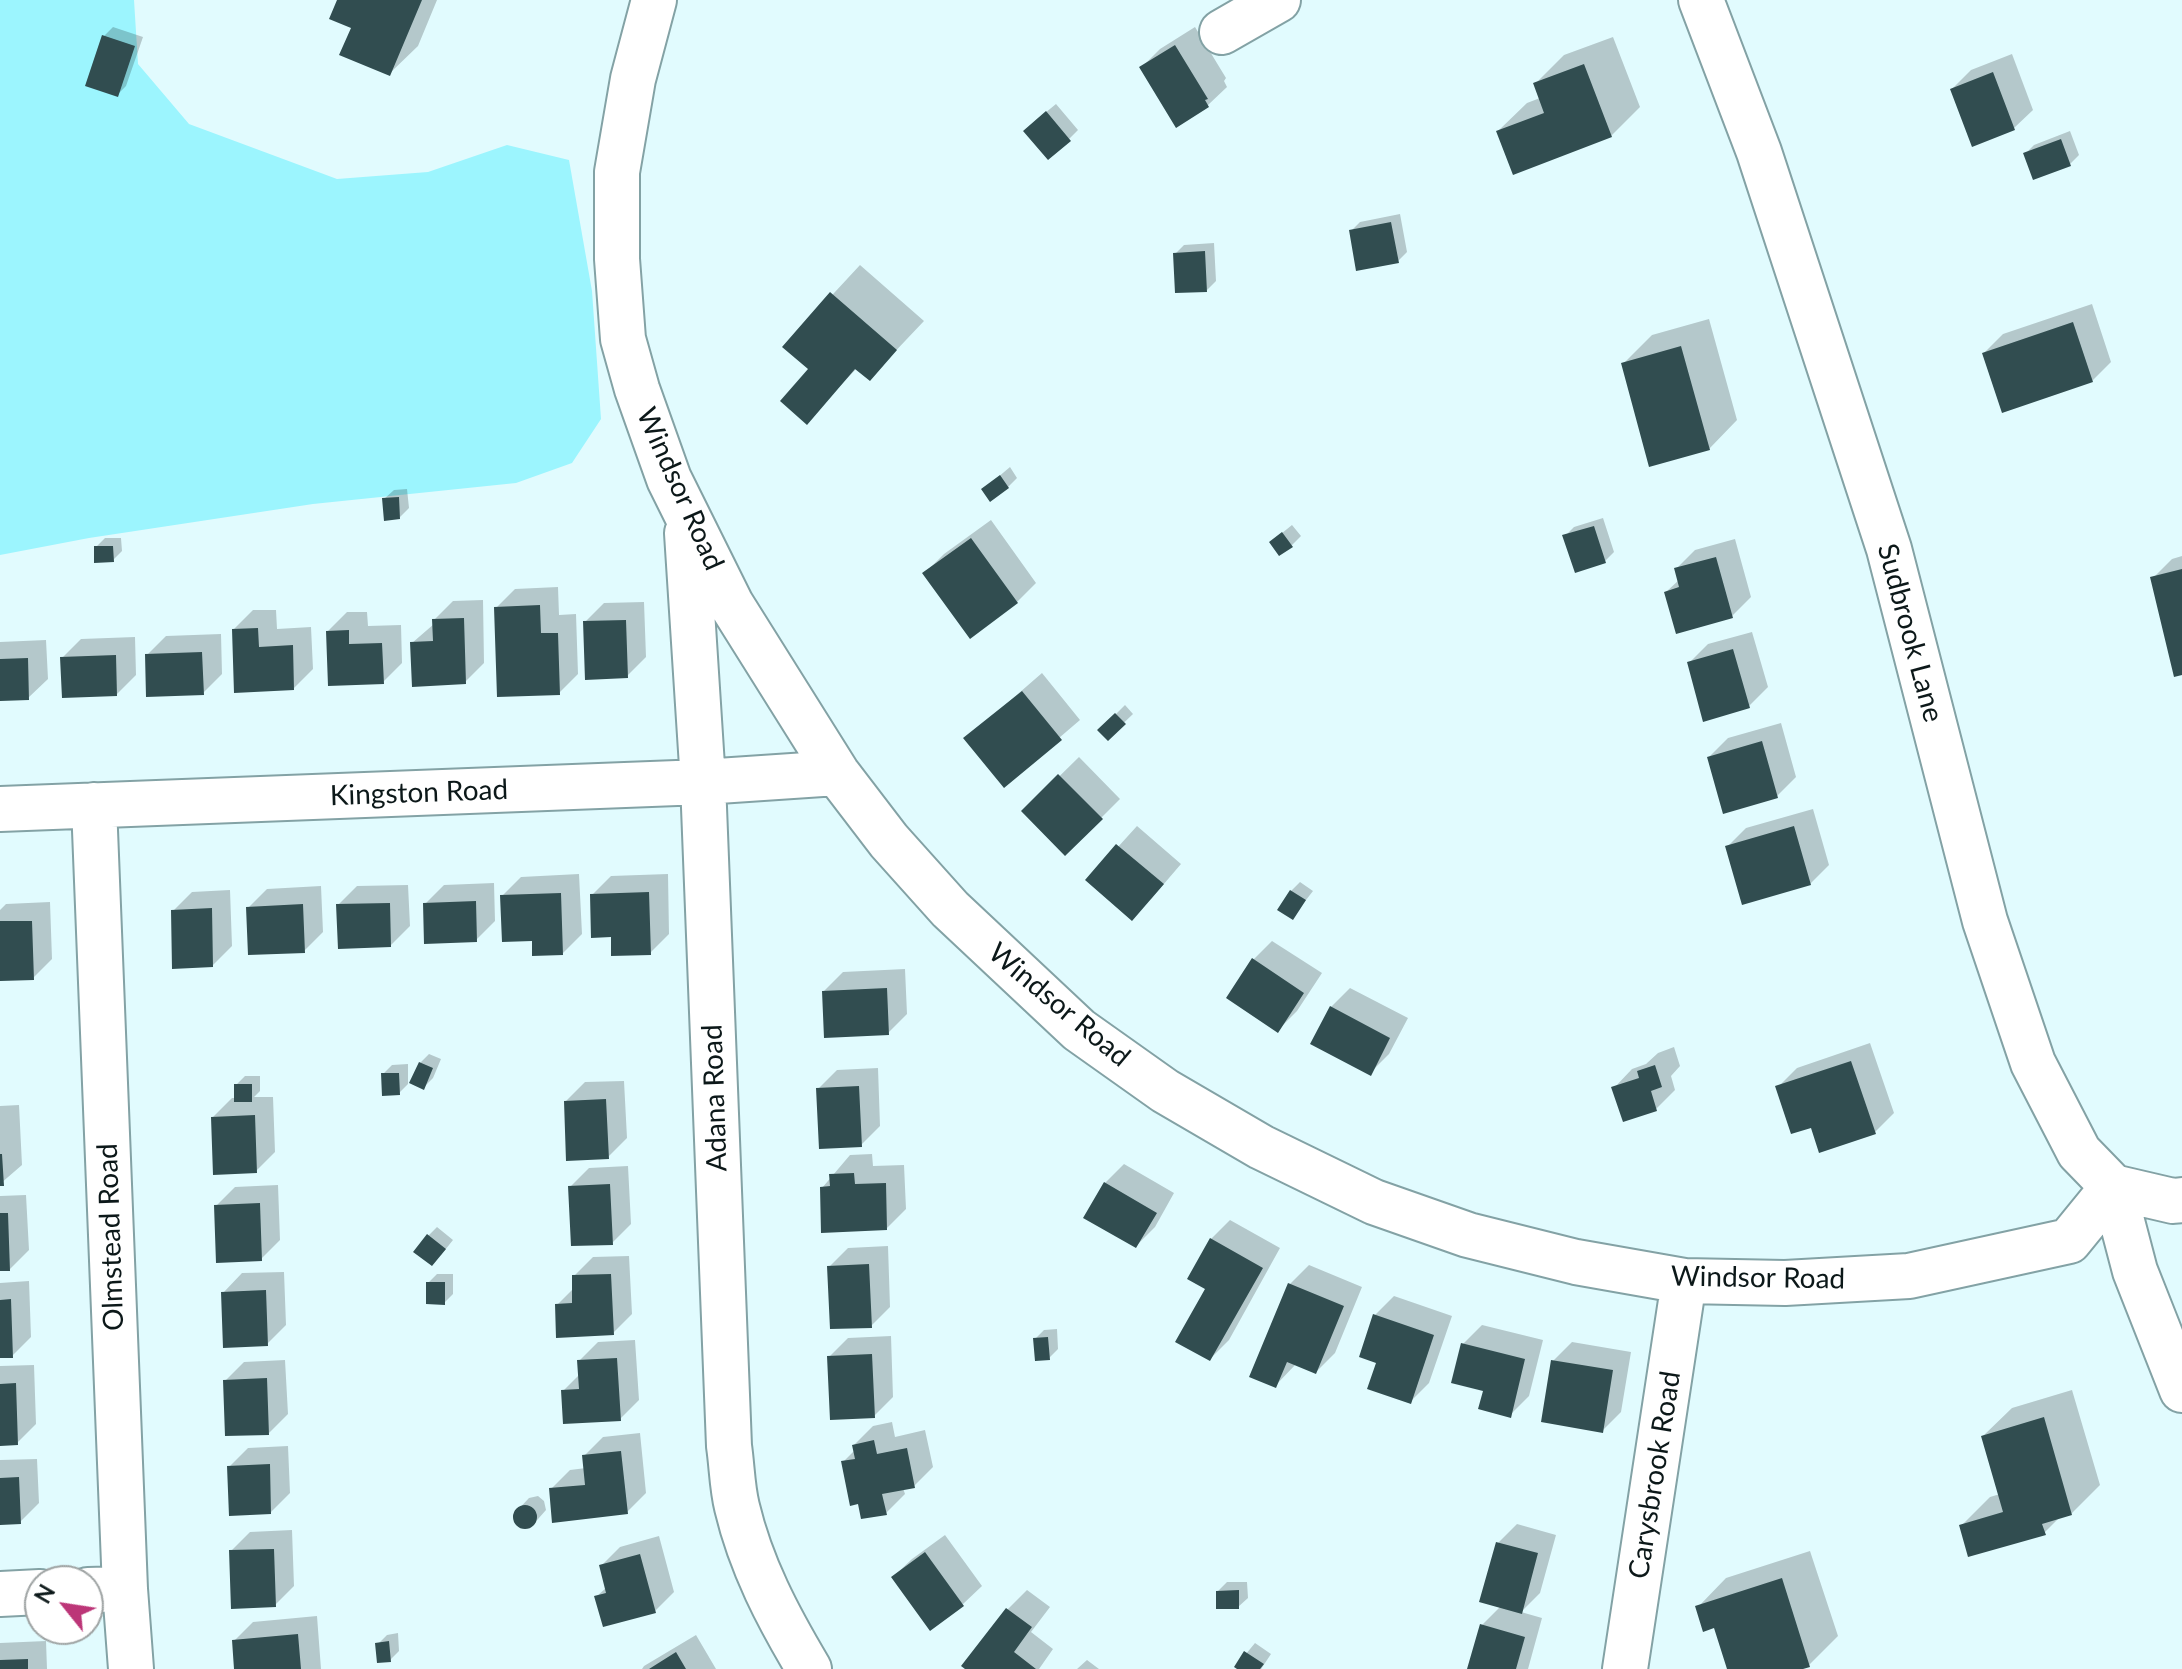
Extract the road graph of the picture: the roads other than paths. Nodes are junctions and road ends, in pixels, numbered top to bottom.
1 (654, 0) edge
2 (1278, 0) edge
3 (1701, 0) edge
4 (1222, 32) dead end
5 (685, 511) junction
6 (837, 773) junction
7 (703, 782) junction
8 (94, 805) junction
9 (0, 809) edge
10 (2113, 1187) junction
11 (2182, 1200) edge
12 (1684, 1281) junction
13 (2182, 1390) edge
14 (106, 1589) edge
15 (24, 1593) edge
16 (0, 1594) edge
17 (131, 1669) edge
18 (809, 1669) edge
19 (1625, 1669) edge

1 - 5 street, Windsor Road
2 - 4 street
3 - 10 street, Sudbrook Lane
5 - 6 street, Windsor Road
5 - 7 street, Adana Road
6 - 7 street, Kingston Road
6 - 12 street, Windsor Road
7 - 8 street, Kingston Road
7 - 18 street, Adana Road
8 - 9 street, Kingston Road
8 - 14 street, Olmstead Road
10 - 11 street
10 - 12 street, Windsor Road
10 - 13 street
12 - 19 street, Carysbrook Road
14 - 17 street, Olmstead Road
15 - 16 street

